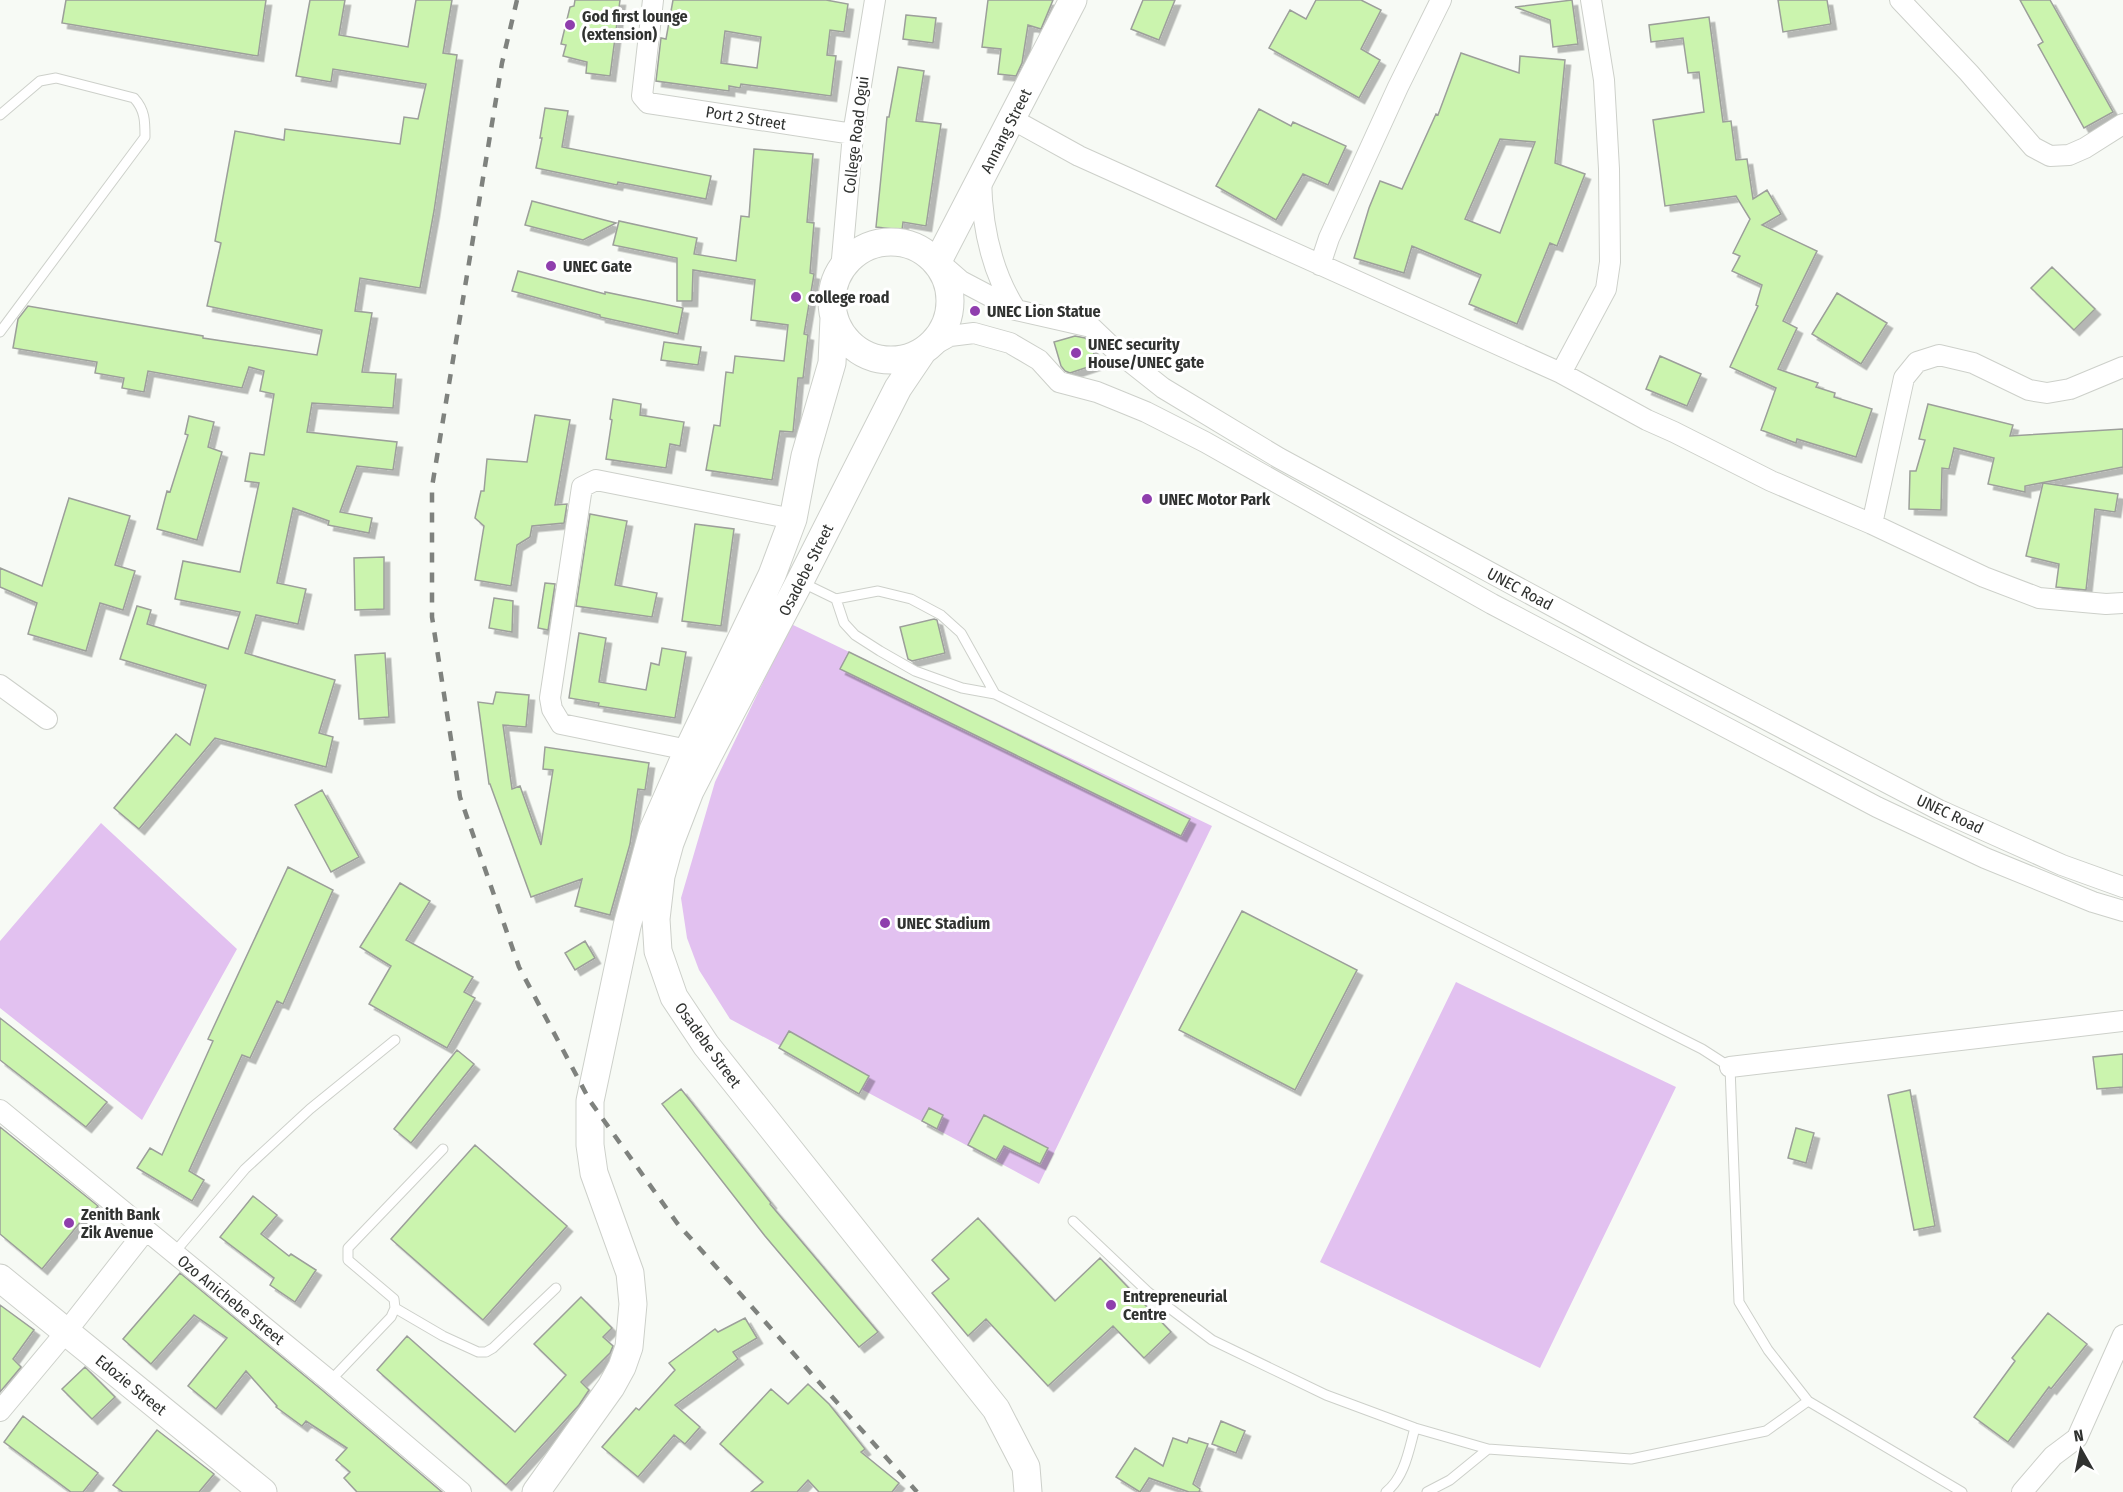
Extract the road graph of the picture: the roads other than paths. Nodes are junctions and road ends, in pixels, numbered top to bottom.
1 (653, 0) edge
2 (875, 0) edge
3 (1073, 0) edge
4 (1441, 0) edge
5 (1591, 0) edge
6 (1900, 0) edge
7 (0, 115) edge
8 (1012, 119) junction
9 (2123, 124) edge
10 (853, 134) junction
11 (981, 180) junction
12 (938, 261) junction
13 (1320, 265) junction
14 (841, 270) junction
15 (1016, 310) junction
16 (834, 318) junction
17 (0, 332) edge
18 (923, 351) junction
19 (2123, 367) edge
20 (1561, 373) junction
21 (793, 519) junction
22 (1872, 524) junction
23 (800, 581) junction
24 (1508, 582) junction
25 (836, 599) junction
26 (2123, 603) edge
27 (1492, 604) junction
28 (0, 685) edge
29 (995, 694) junction
30 (47, 719) dead end
31 (688, 750) junction
32 (2123, 888) edge
33 (2123, 911) edge
34 (623, 942) junction
35 (658, 951) junction
36 (2123, 1021) edge
37 (395, 1040) dead end
38 (1731, 1067) junction
39 (0, 1110) edge
40 (443, 1149) dead end
41 (1073, 1221) dead end
42 (146, 1230) junction
43 (174, 1253) junction
44 (0, 1278) edge
45 (556, 1288) dead end
46 (395, 1308) junction
47 (66, 1332) junction
48 (2123, 1335) edge
49 (330, 1381) junction
50 (1809, 1401) junction
51 (0, 1411) edge
52 (1415, 1428) junction
53 (1488, 1449) junction
54 (247, 1487) edge
55 (461, 1492) edge
56 (536, 1492) edge
57 (1028, 1492) edge
58 (1386, 1492) edge
59 (1427, 1492) edge
60 (1962, 1492) edge
61 (2022, 1492) edge

1 - 10 street, Port 2 Street
2 - 10 street, College Road Ogui
3 - 8 main road, Annang Street
4 - 13 street
5 - 20 street
6 - 9 street
7 - 17 lane
8 - 11 main road, Annang Street
8 - 13 street
10 - 14 street, College Road Ogui
11 - 12 main road, Annang Street
11 - 15 street
12 - 14 main road
12 - 15 street, UNEC Road
12 - 18 main road
13 - 20 street
14 - 16 main road
15 - 24 street, UNEC Road
16 - 18 main road
16 - 21 main road, Osadebe Street
18 - 23 main road, Osadebe Street
18 - 27 street, UNEC Road
19 - 22 street
20 - 22 street
21 - 31 main road, Osadebe Street
21 - 31 street
22 - 26 street
23 - 25 lane
23 - 35 main road, Osadebe Street
24 - 27 street
24 - 32 street, UNEC Road
25 - 29 lane
25 - 29 lane
27 - 33 street, UNEC Road
28 - 30 street
29 - 38 lane
31 - 34 main road, Osadebe Street
34 - 35 main road
34 - 56 main road, Osadebe Street
35 - 57 main road, Osadebe Street
36 - 38 street
37 - 43 lane
38 - 50 lane
39 - 42 street, Ozo Anichebe Street
40 - 46 lane
41 - 52 lane
42 - 43 street, Ozo Anichebe Street
42 - 47 street
43 - 49 street, Ozo Anichebe Street
44 - 47 main road, Edozie Street
45 - 46 lane
46 - 49 lane
47 - 51 street
47 - 54 main road, Edozie Street
48 - 61 street
49 - 55 street, Ozo Anichebe Street
50 - 53 lane
50 - 60 lane
52 - 53 lane
52 - 58 lane
53 - 59 lane

